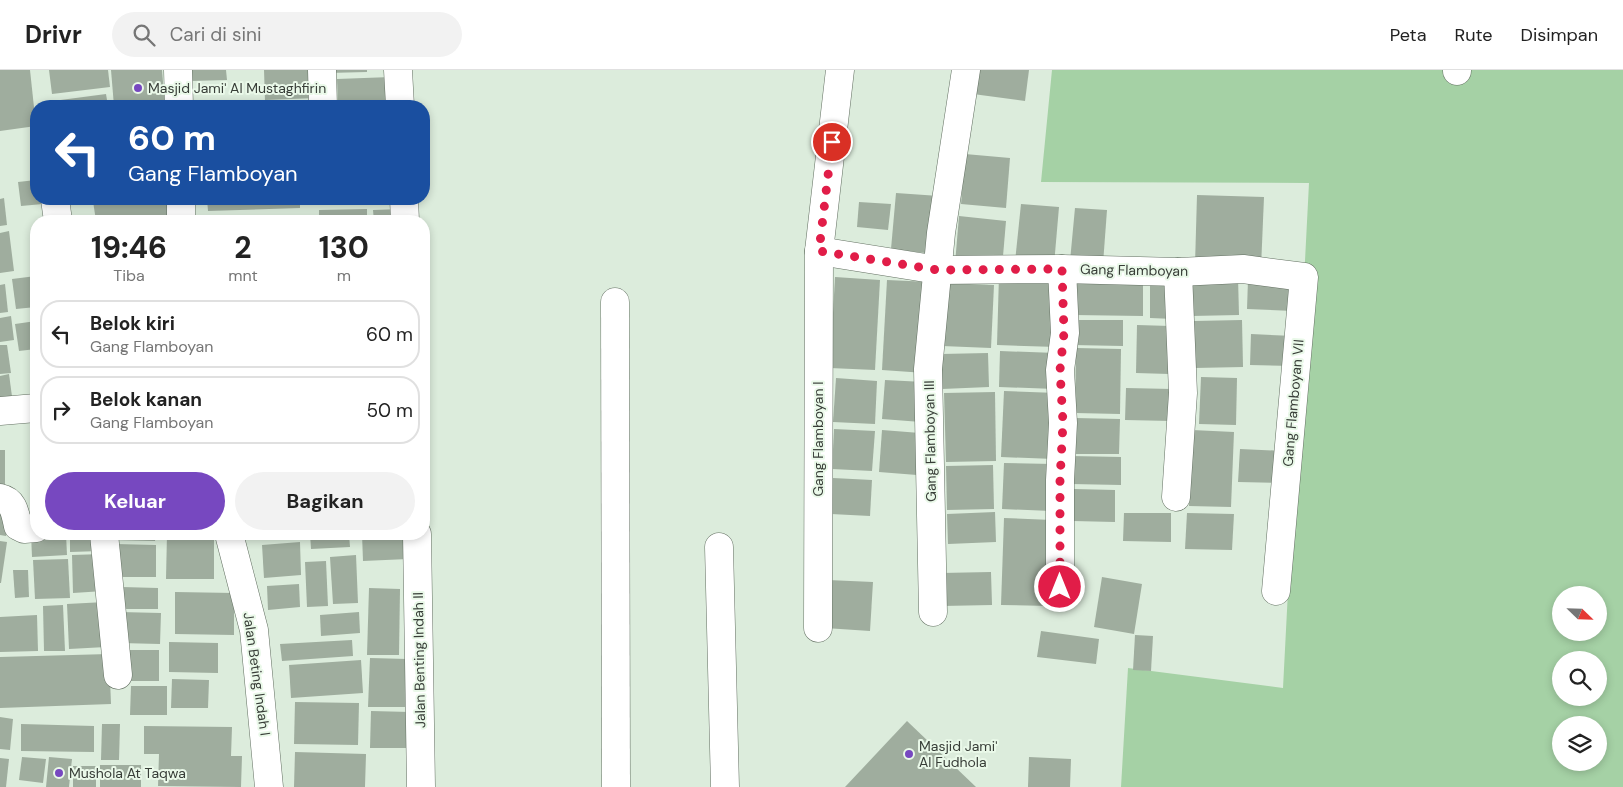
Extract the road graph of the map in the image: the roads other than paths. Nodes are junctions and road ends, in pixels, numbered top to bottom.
1 (178, 70) edge
2 (322, 70) edge
3 (398, 70) edge
4 (840, 70) edge
5 (966, 70) edge
6 (178, 100) edge
7 (323, 100) edge
8 (400, 100) edge
9 (819, 251) junction
10 (1062, 269) junction
11 (1243, 269) joint
12 (938, 270) junction
13 (1178, 272) junction
14 (615, 302) dead end
15 (30, 408) edge
16 (0, 411) edge
17 (1176, 497) dead end
18 (0, 498) edge
19 (30, 528) edge
20 (105, 540) edge
21 (231, 540) edge
22 (417, 540) edge
23 (719, 547) dead end
24 (1060, 587) dead end
25 (1276, 590) dead end
26 (933, 612) dead end
27 (818, 628) dead end
28 (118, 675) dead end
29 (269, 787) edge
30 (421, 787) edge
31 (616, 787) edge
32 (725, 787) edge

1 - 6 street
2 - 7 street
3 - 8 street
4 - 9 street
5 - 12 street, Gang Flamboyan III
9 - 12 street, Gang Flamboyan
9 - 27 street, Gang Flamboyan I
10 - 12 street, Gang Flamboyan
10 - 13 street, Gang Flamboyan
10 - 24 street
11 - 13 street, Gang Flamboyan
11 - 25 street, Gang Flamboyan VII
12 - 26 street, Gang Flamboyan III
13 - 17 street
14 - 31 street
15 - 16 street
18 - 19 street
20 - 28 street
21 - 29 street, Jalan Beting Indah I
22 - 30 street, Jalan Benting Indah II
23 - 32 street

